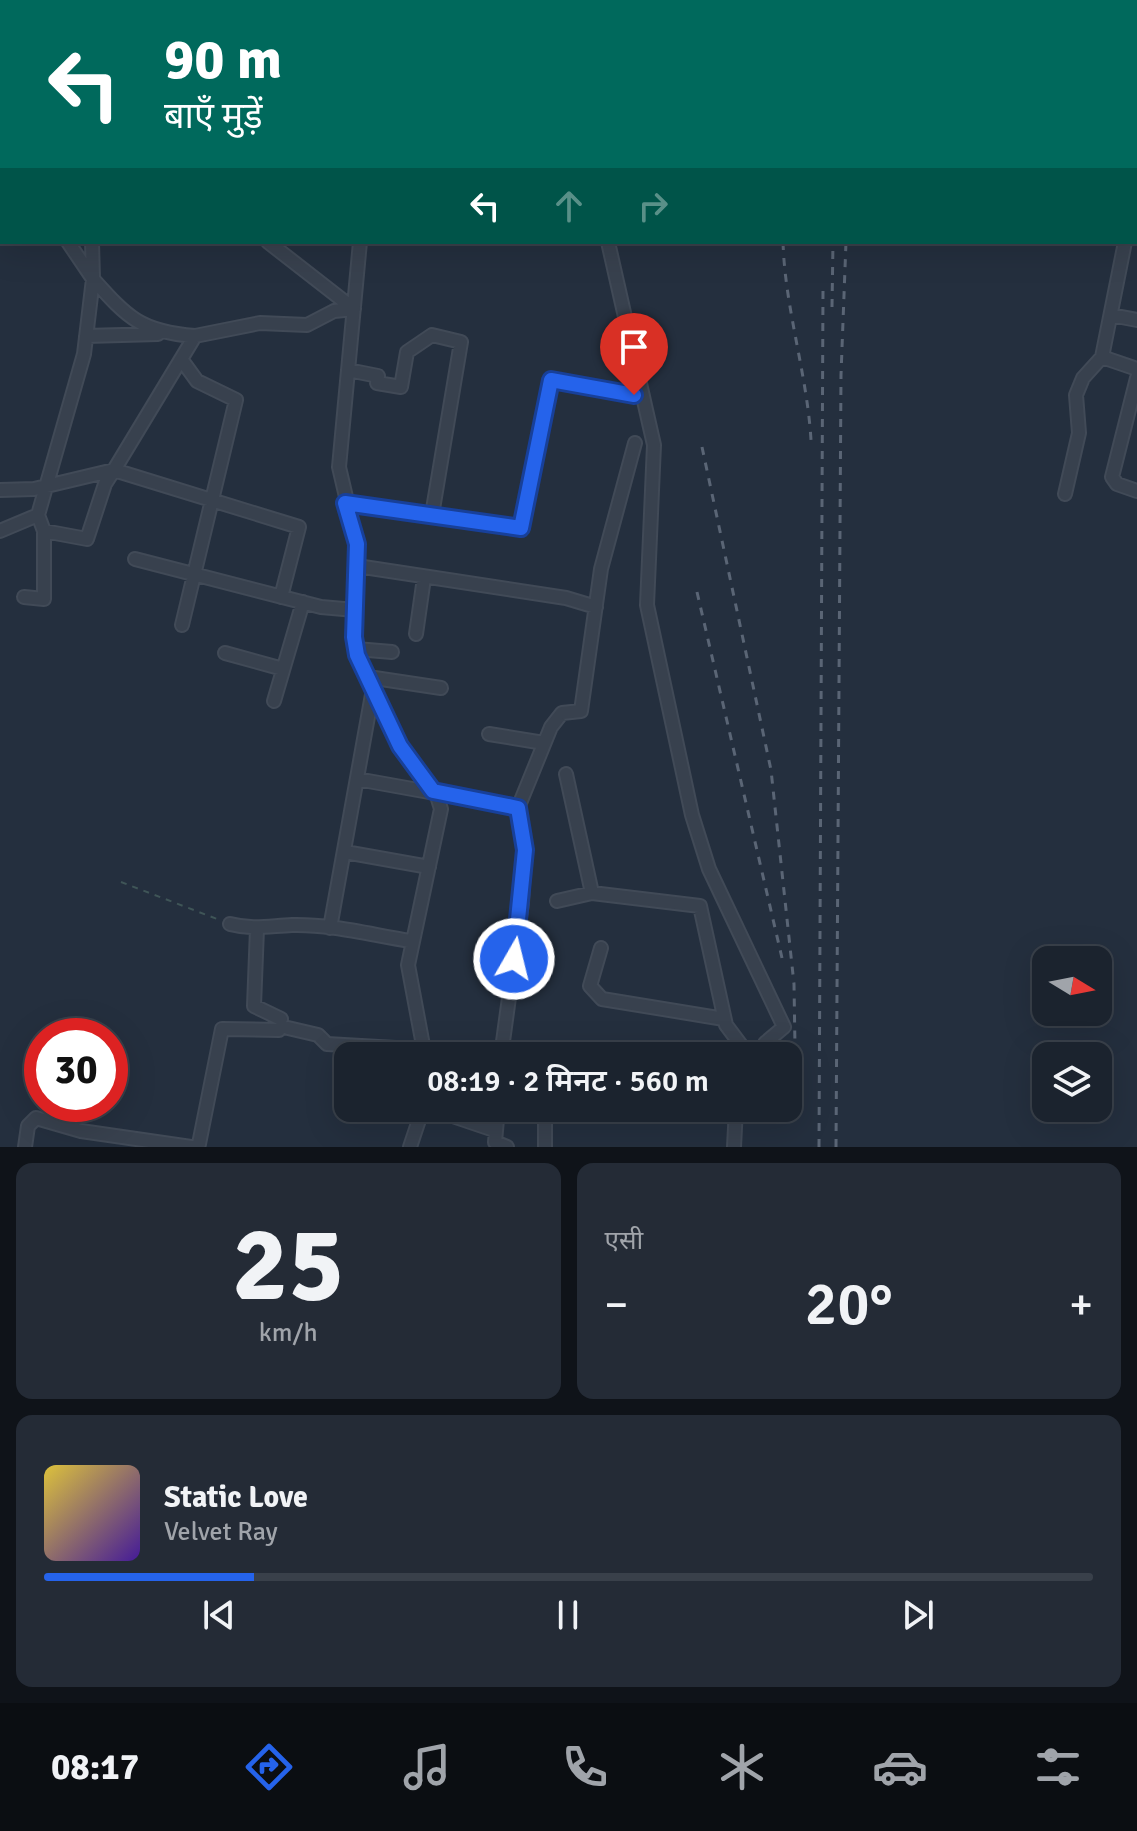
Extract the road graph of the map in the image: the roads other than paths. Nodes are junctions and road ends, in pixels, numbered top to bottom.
1 (69, 244) edge
2 (92, 244) edge
3 (271, 244) edge
4 (360, 244) edge
5 (608, 244) edge
6 (1130, 244) edge
7 (93, 279) junction
8 (354, 309) junction
9 (1111, 315) junction
10 (1137, 320) edge
11 (161, 334) junction
12 (86, 336) junction
13 (195, 336) junction
14 (1102, 357) junction
15 (181, 359) junction
16 (1137, 369) edge
17 (348, 370) junction
18 (1137, 378) edge
19 (634, 395) dead end
20 (635, 443) dead end
21 (114, 470) junction
22 (45, 486) junction
23 (0, 490) edge
24 (1137, 491) edge
25 (1065, 494) dead end
26 (212, 500) junction
27 (345, 503) junction
28 (38, 515) junction
29 (432, 515) junction
30 (0, 531) edge
31 (44, 531) junction
32 (135, 559) dead end
33 (357, 566) junction
34 (196, 575) junction
35 (424, 578) junction
36 (24, 597) dead end
37 (281, 597) junction
38 (303, 602) junction
39 (596, 607) junction
40 (355, 610) junction
41 (182, 625) dead end
42 (416, 634) dead end
43 (356, 649) junction
44 (392, 652) dead end
45 (225, 653) dead end
46 (283, 669) junction
47 (370, 683) junction
48 (441, 688) dead end
49 (274, 701) dead end
50 (489, 734) dead end
51 (544, 743) junction
52 (566, 774) dead end
53 (357, 779) junction
54 (433, 791) junction
55 (518, 808) junction
56 (345, 852) junction
57 (429, 867) junction
58 (592, 893) junction
59 (557, 901) dead end
60 (230, 924) road end
61 (330, 928) junction
62 (257, 929) junction
63 (411, 941) junction
64 (601, 948) dead end
65 (724, 1019) junction
66 (283, 1026) junction
67 (420, 1042) edge
68 (503, 1042) edge
69 (739, 1042) edge
70 (766, 1042) edge
71 (334, 1044) edge
72 (418, 1122) edge
73 (470, 1122) edge
74 (497, 1122) edge
75 (545, 1122) edge
76 (735, 1122) edge
77 (494, 1130) junction
78 (25, 1147) edge
79 (193, 1147) edge
80 (410, 1147) edge
81 (507, 1147) edge
82 (545, 1147) edge
83 (734, 1147) edge

1 - 7 street
2 - 7 street
3 - 8 street
4 - 8 street
5 - 70 street
6 - 9 street
7 - 11 street
7 - 12 street
8 - 13 street
8 - 17 street
9 - 10 street
9 - 14 street
11 - 12 street
11 - 13 street
12 - 22 street
13 - 15 street
14 - 16 street
14 - 25 street
15 - 21 street
15 - 26 street
17 - 27 street
17 - 29 street
18 - 24 street
19 - 29 street
20 - 39 street
21 - 22 street
21 - 26 street
21 - 31 street
22 - 23 street
22 - 28 street
26 - 34 street
26 - 37 street
27 - 29 street
27 - 33 street
28 - 30 street
28 - 31 street
31 - 36 street
32 - 34 street
33 - 35 street
33 - 40 street
34 - 37 street
34 - 41 street
35 - 39 street
35 - 42 street
37 - 38 street
38 - 40 street
38 - 46 street
39 - 51 street
40 - 43 street
43 - 44 street
43 - 47 street
45 - 46 street
46 - 49 street
47 - 48 street
47 - 53 street
47 - 54 street
50 - 51 street
51 - 55 street
52 - 58 street
53 - 54 street
53 - 56 street
54 - 55 street
54 - 57 street
55 - 68 street
56 - 57 street
56 - 61 street
57 - 63 street
58 - 59 street
58 - 65 street
60 - 62 street
61 - 62 street
61 - 63 street
62 - 66 street
63 - 67 street
64 - 65 street
65 - 69 street
66 - 71 street
66 - 79 street
72 - 80 street
73 - 77 street
74 - 77 street
75 - 82 street
76 - 83 street
77 - 81 street
78 - 79 street

